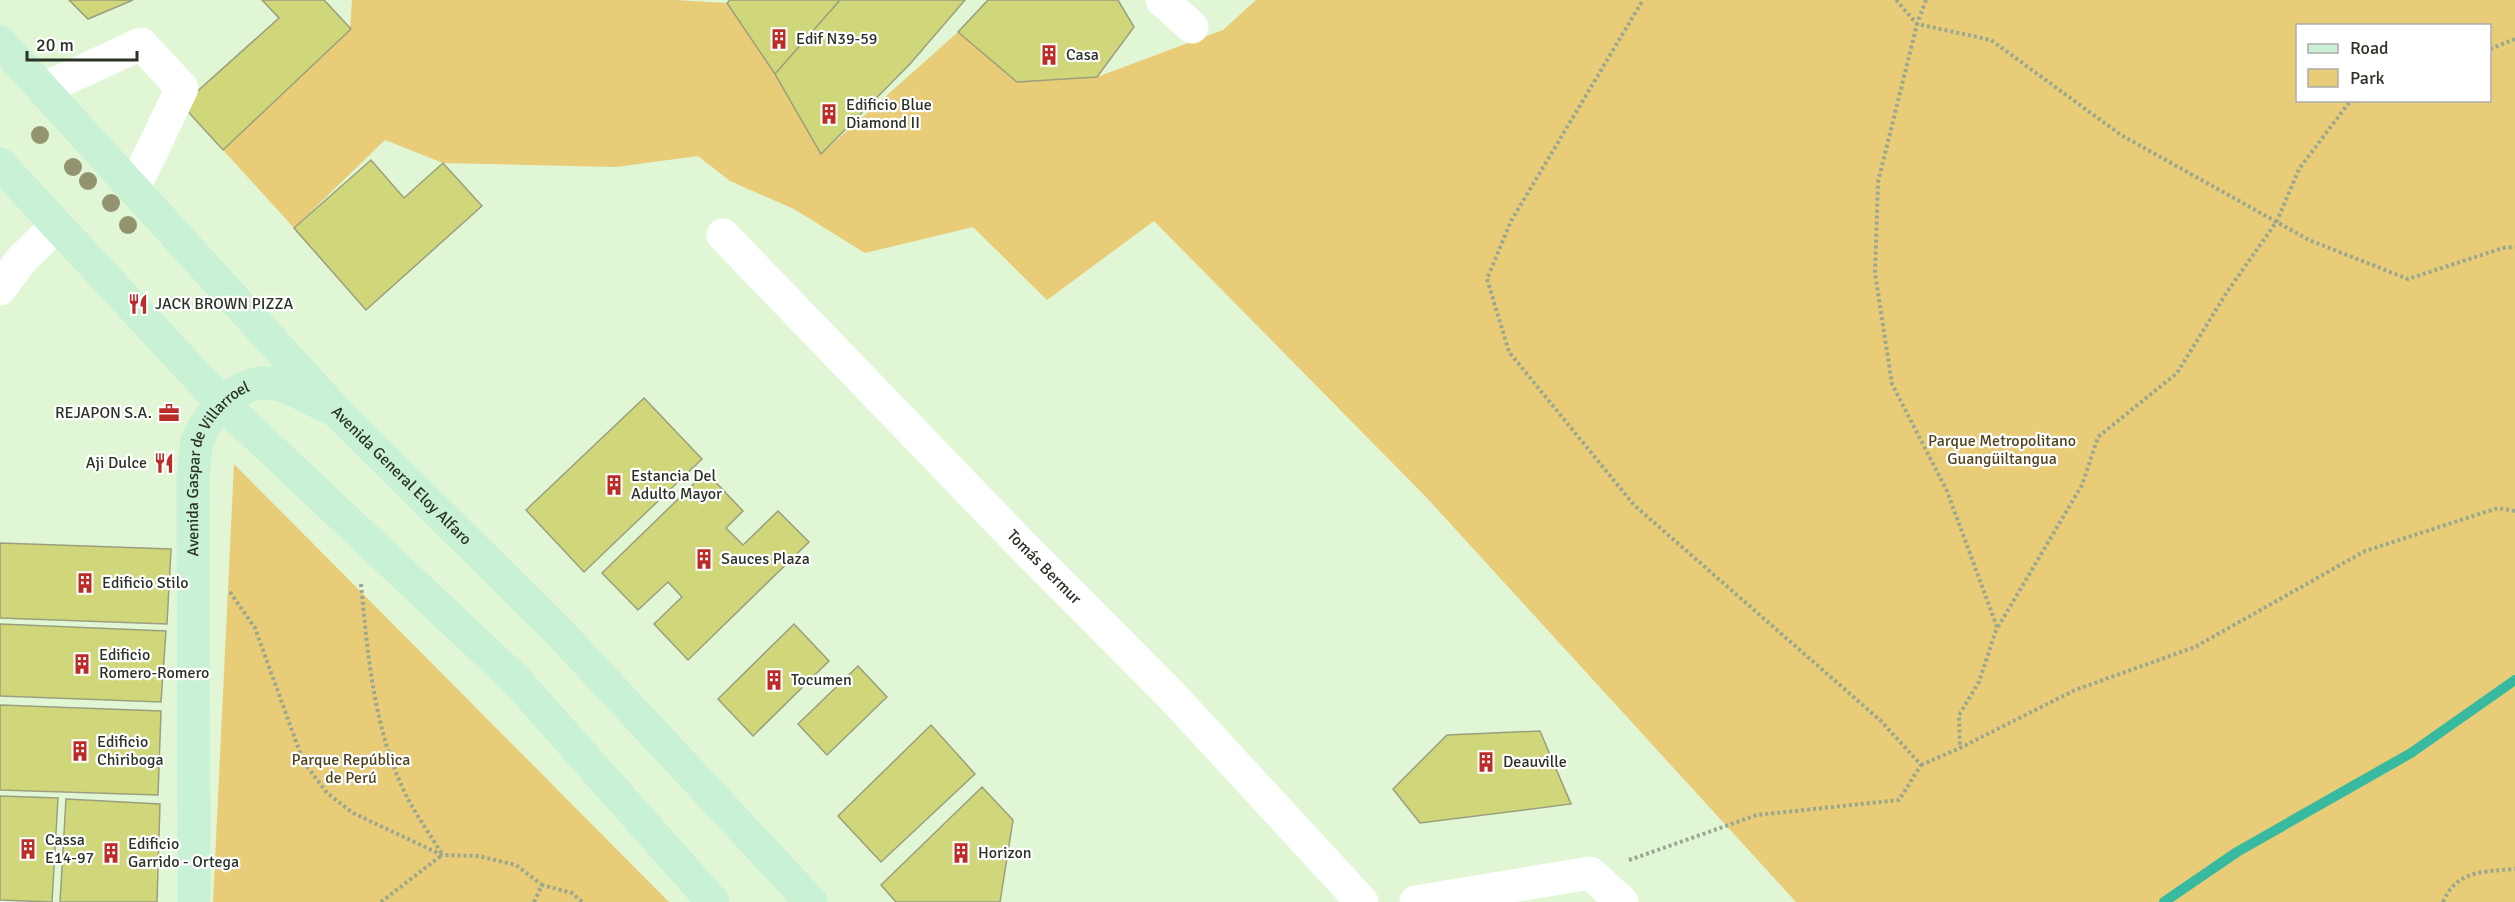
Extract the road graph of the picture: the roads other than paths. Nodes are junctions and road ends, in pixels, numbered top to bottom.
1 (1162, 0) edge
2 (1192, 27) dead end
3 (0, 42) edge
4 (43, 89) junction
5 (0, 164) edge
6 (134, 188) junction
7 (57, 225) junction
8 (723, 235) dead end
9 (0, 289) edge
10 (222, 403) junction
11 (336, 411) junction
12 (194, 902) edge
13 (713, 902) edge
14 (811, 902) edge
15 (1362, 902) edge
16 (1416, 902) edge
17 (1622, 902) edge

1 - 2 street
3 - 4 main road, Avenida General Eloy Alfaro
4 - 6 main road, Avenida General Eloy Alfaro
4 - 6 street
5 - 7 main road
6 - 11 main road, Avenida General Eloy Alfaro
7 - 9 street
7 - 10 main road
8 - 15 street, Tomás Bermur
10 - 11 main road, Avenida Gaspar de Villarroel
10 - 12 main road, Avenida Gaspar de Villarroel
10 - 13 main road
11 - 14 main road, Avenida General Eloy Alfaro
16 - 17 street

